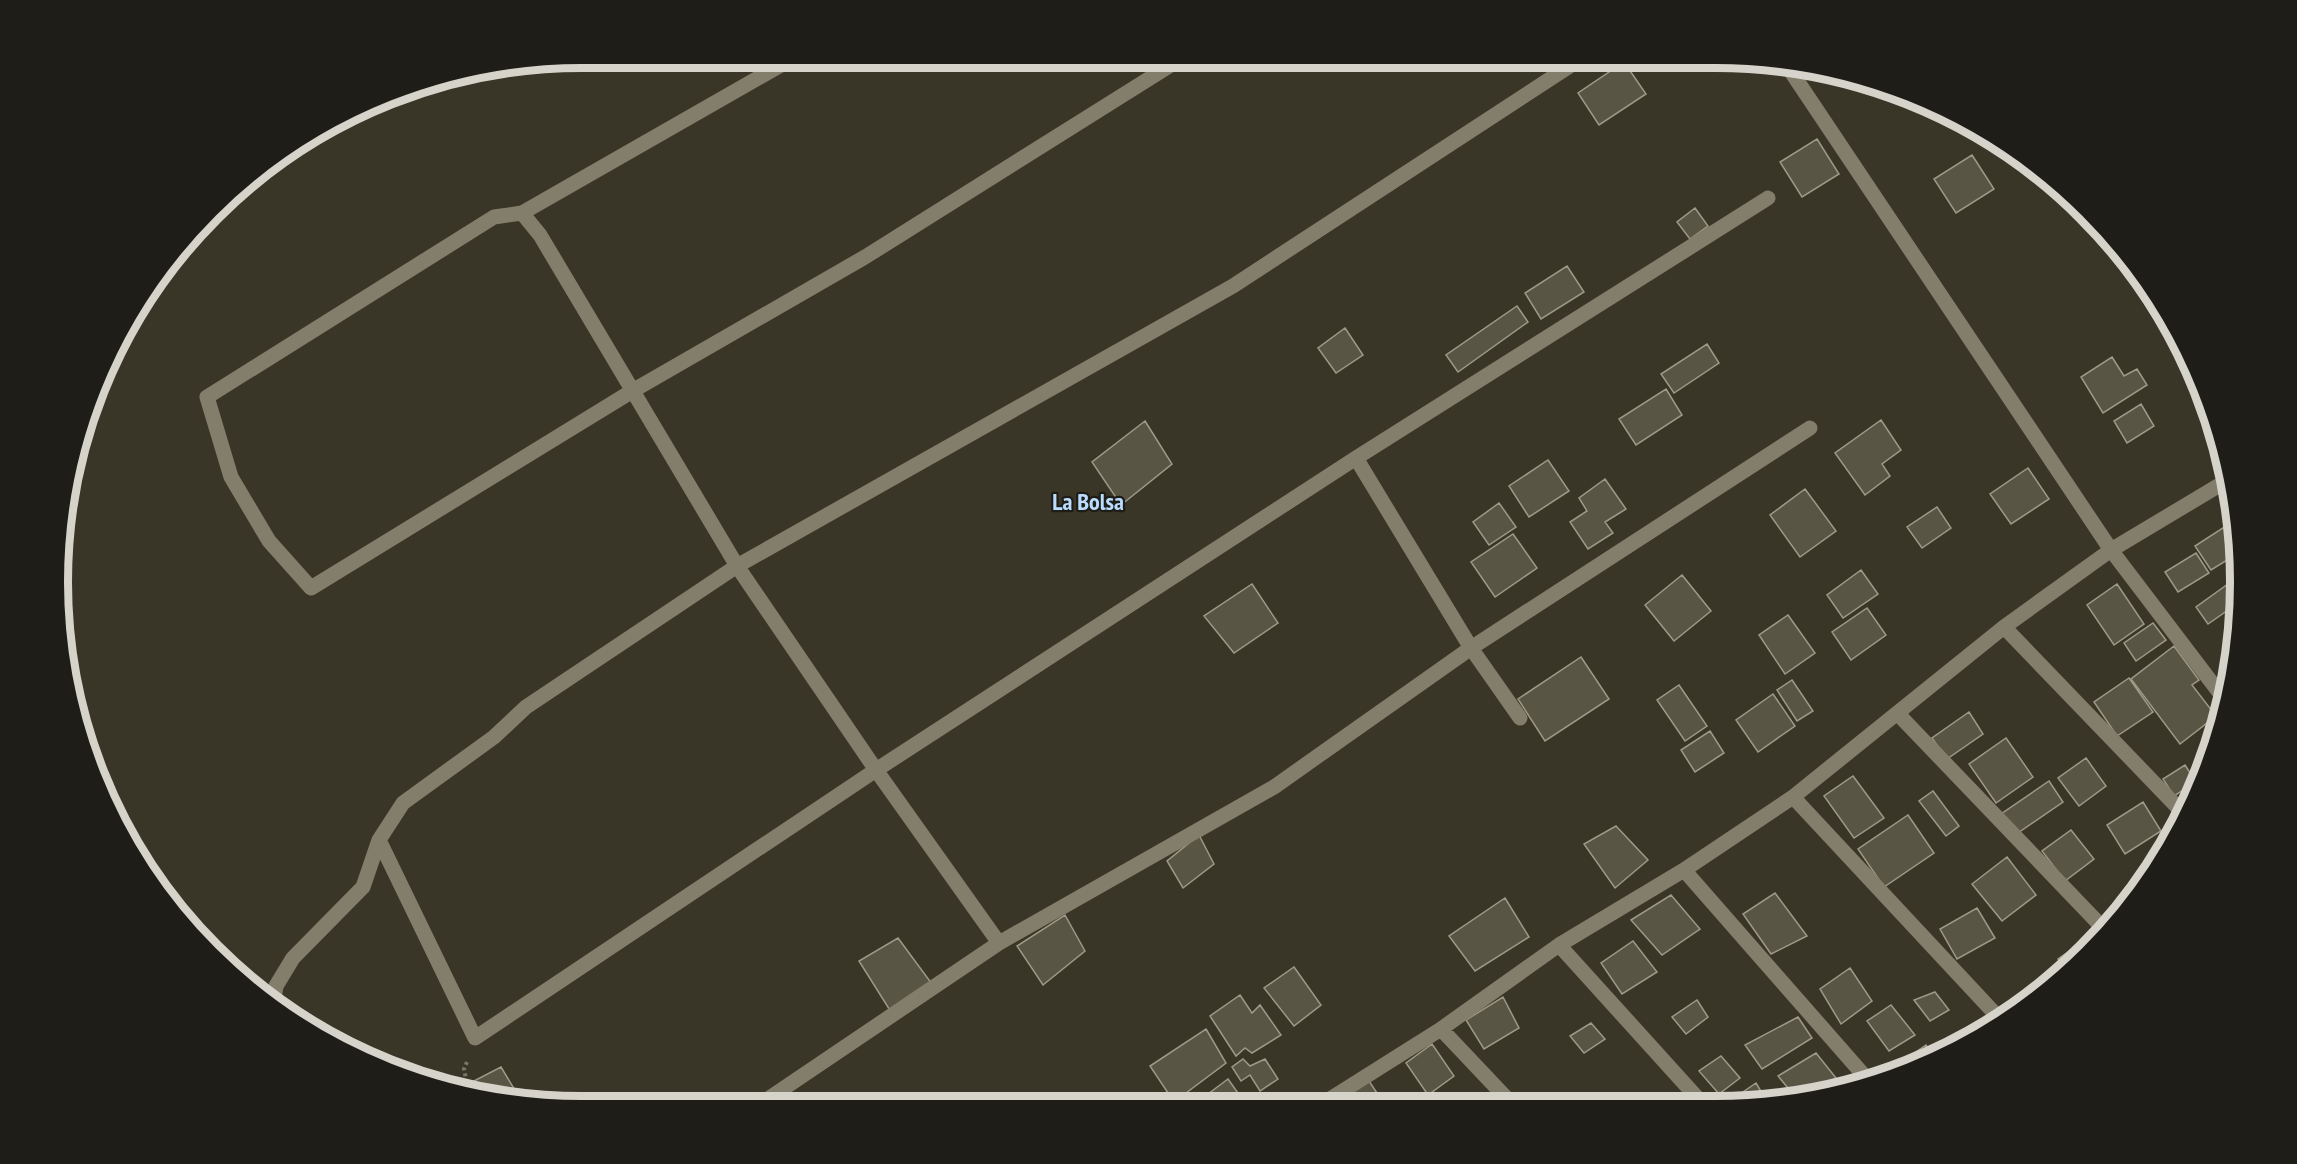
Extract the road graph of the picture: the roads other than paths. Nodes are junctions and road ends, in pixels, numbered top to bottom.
1 (776, 68) edge
2 (1166, 68) edge
3 (1567, 68) edge
4 (1792, 74) edge
5 (1768, 198) dead end
6 (522, 213) junction
7 (634, 390) junction
8 (1810, 428) dead end
9 (1356, 458) junction
10 (2220, 485) edge
11 (2110, 550) junction
12 (737, 566) junction
13 (2004, 627) junction
14 (1471, 648) junction
15 (2218, 691) edge
16 (1898, 714) junction
17 (1520, 718) dead end
18 (876, 770) junction
19 (1793, 797) junction
20 (2177, 807) edge
21 (379, 840) junction
22 (1684, 870) junction
23 (2099, 924) edge
24 (999, 943) junction
25 (1558, 945) junction
26 (275, 994) edge
27 (1995, 1014) edge
28 (1441, 1029) junction
29 (1863, 1074) edge
30 (772, 1096) edge
31 (1336, 1096) edge
32 (1504, 1096) edge
33 (1696, 1096) edge

1 - 6 street
2 - 7 street
3 - 12 street
4 - 11 street
5 - 9 street
6 - 7 street
6 - 7 street
7 - 12 street
8 - 14 street
9 - 14 street
9 - 18 street
10 - 11 street
11 - 13 street
11 - 15 street
12 - 18 street
12 - 21 street
13 - 16 street
13 - 20 street
14 - 17 street
14 - 24 street
16 - 19 street
16 - 23 street
18 - 21 street
18 - 24 street
19 - 22 street
19 - 27 street
21 - 26 street
22 - 25 street
22 - 29 street
24 - 30 street
25 - 28 street
25 - 33 street
28 - 31 street
28 - 32 street

